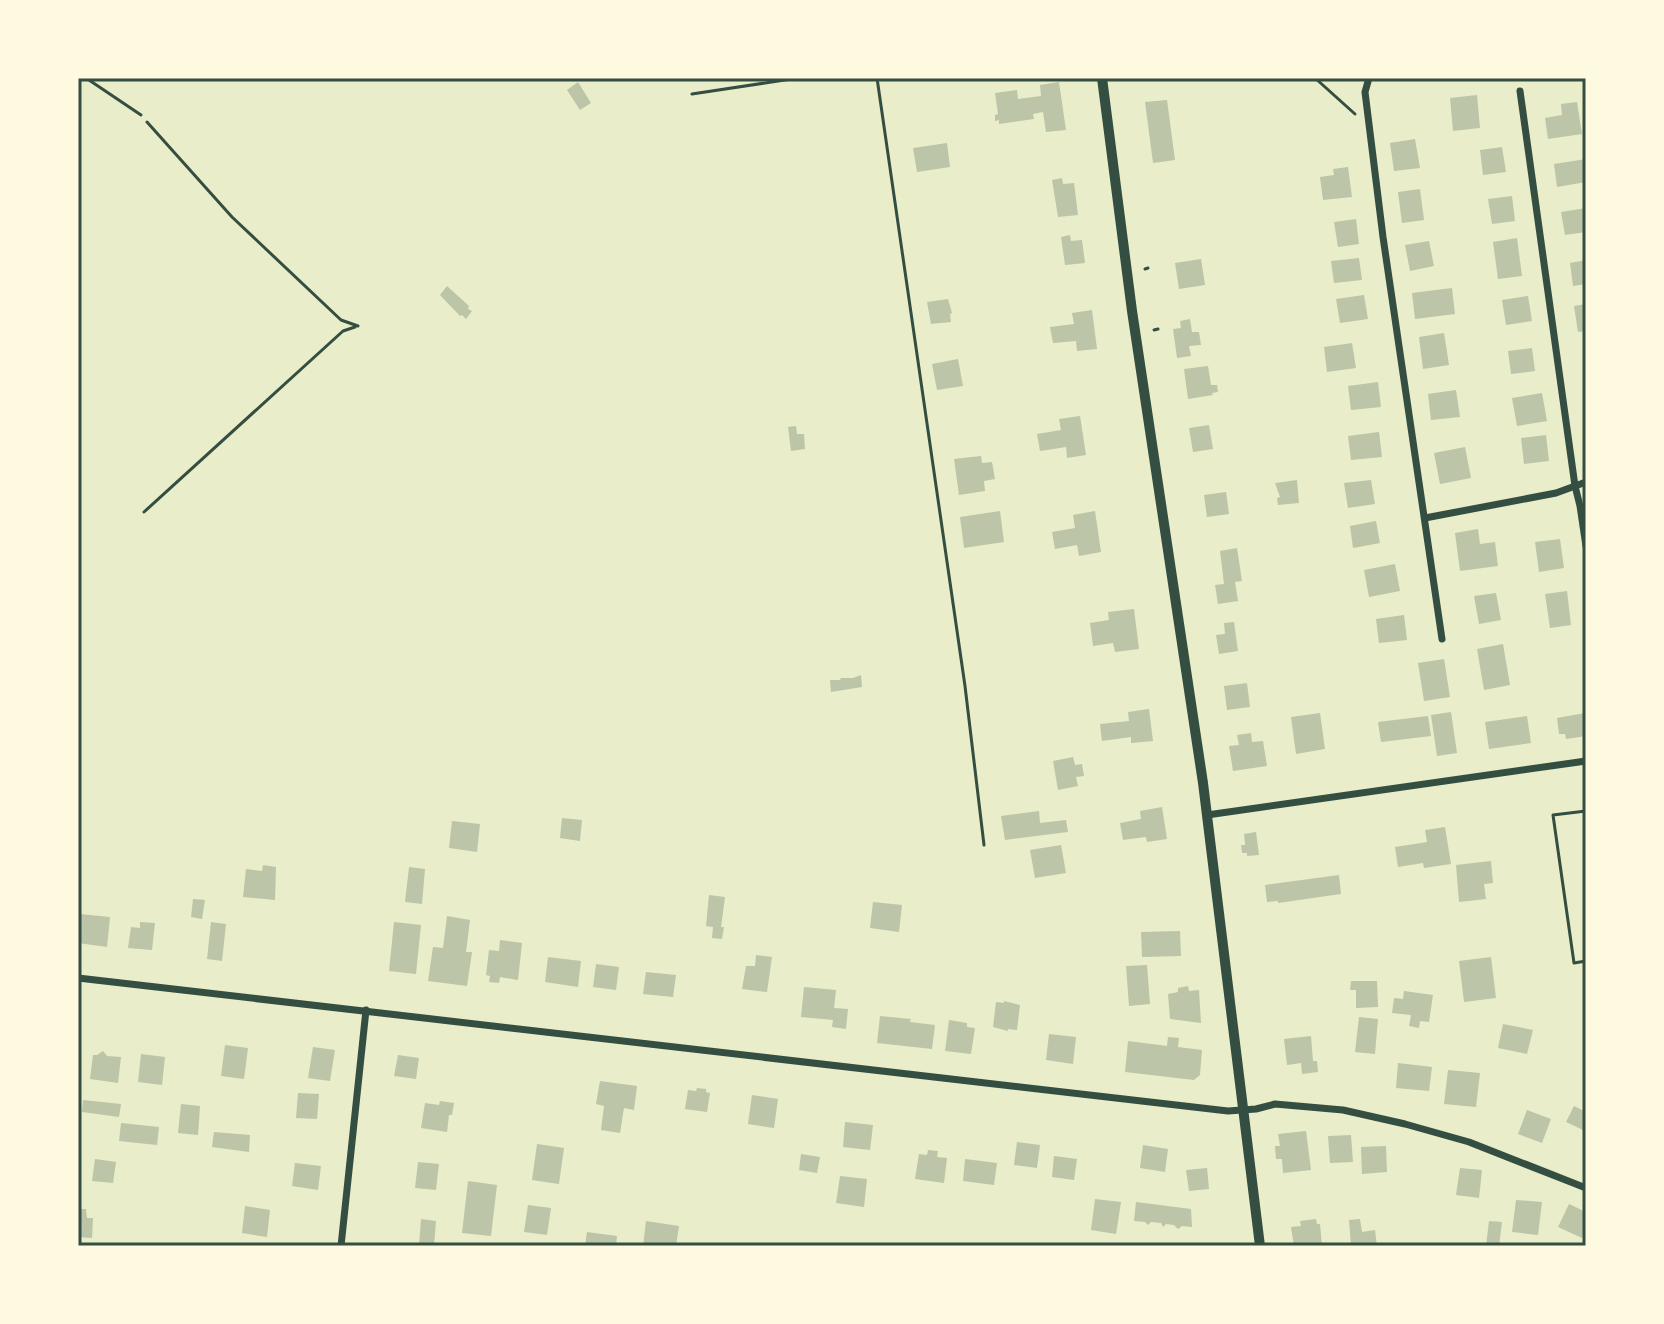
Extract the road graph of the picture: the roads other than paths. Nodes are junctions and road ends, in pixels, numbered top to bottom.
1 (86, 78) edge
2 (798, 78) edge
3 (877, 78) edge
4 (1102, 78) edge
5 (1369, 78) edge
6 (1520, 91) dead end
7 (692, 94) dead end
8 (141, 115) road end
9 (1586, 482) edge
10 (1575, 486) junction
11 (1425, 518) junction
12 (1586, 546) edge
13 (1442, 639) dead end
14 (1586, 761) edge
15 (1586, 811) edge
16 (1207, 815) junction
17 (984, 845) dead end
18 (1586, 961) edge
19 (78, 978) edge
20 (366, 1010) junction
21 (1243, 1110) junction
22 (1586, 1188) edge
23 (341, 1246) edge
24 (1260, 1246) edge

1 - 8 lane
2 - 7 lane
3 - 17 lane
4 - 16 main road
5 - 11 street
6 - 10 street
9 - 10 street
10 - 11 street
10 - 12 street
11 - 13 street
14 - 16 street
15 - 18 lane
16 - 21 main road
19 - 20 street
20 - 21 street
20 - 23 street
21 - 22 street
21 - 24 main road

